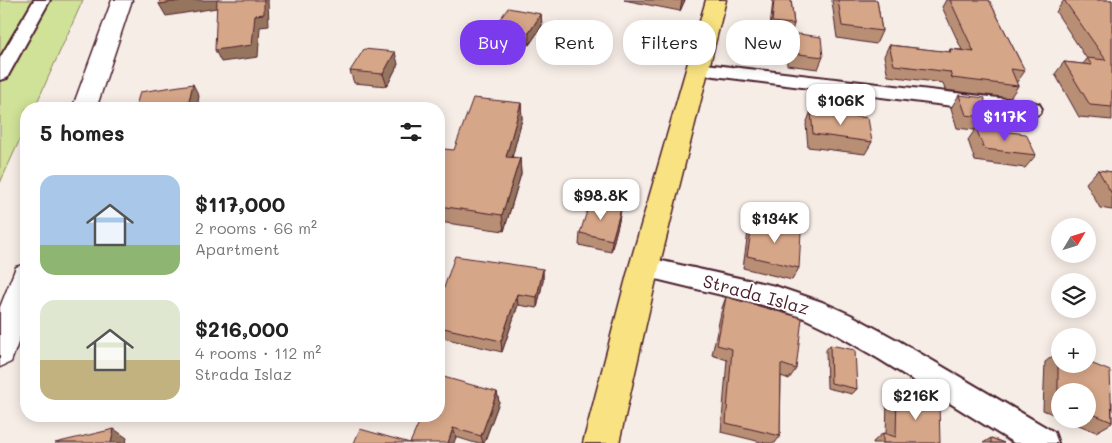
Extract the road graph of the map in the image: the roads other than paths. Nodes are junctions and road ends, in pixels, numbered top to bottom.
1 (42, 0) edge
2 (122, 0) edge
3 (716, 0) edge
4 (697, 69) junction
5 (0, 74) edge
6 (86, 102) edge
7 (1032, 110) dead end
8 (644, 267) junction
9 (20, 294) edge
10 (0, 352) edge
11 (601, 443) edge
12 (1043, 443) edge

1 - 5 street
2 - 6 street
3 - 4 main road
4 - 7 street
4 - 8 main road
8 - 11 main road
8 - 12 street, Strada Islaz
9 - 10 street

